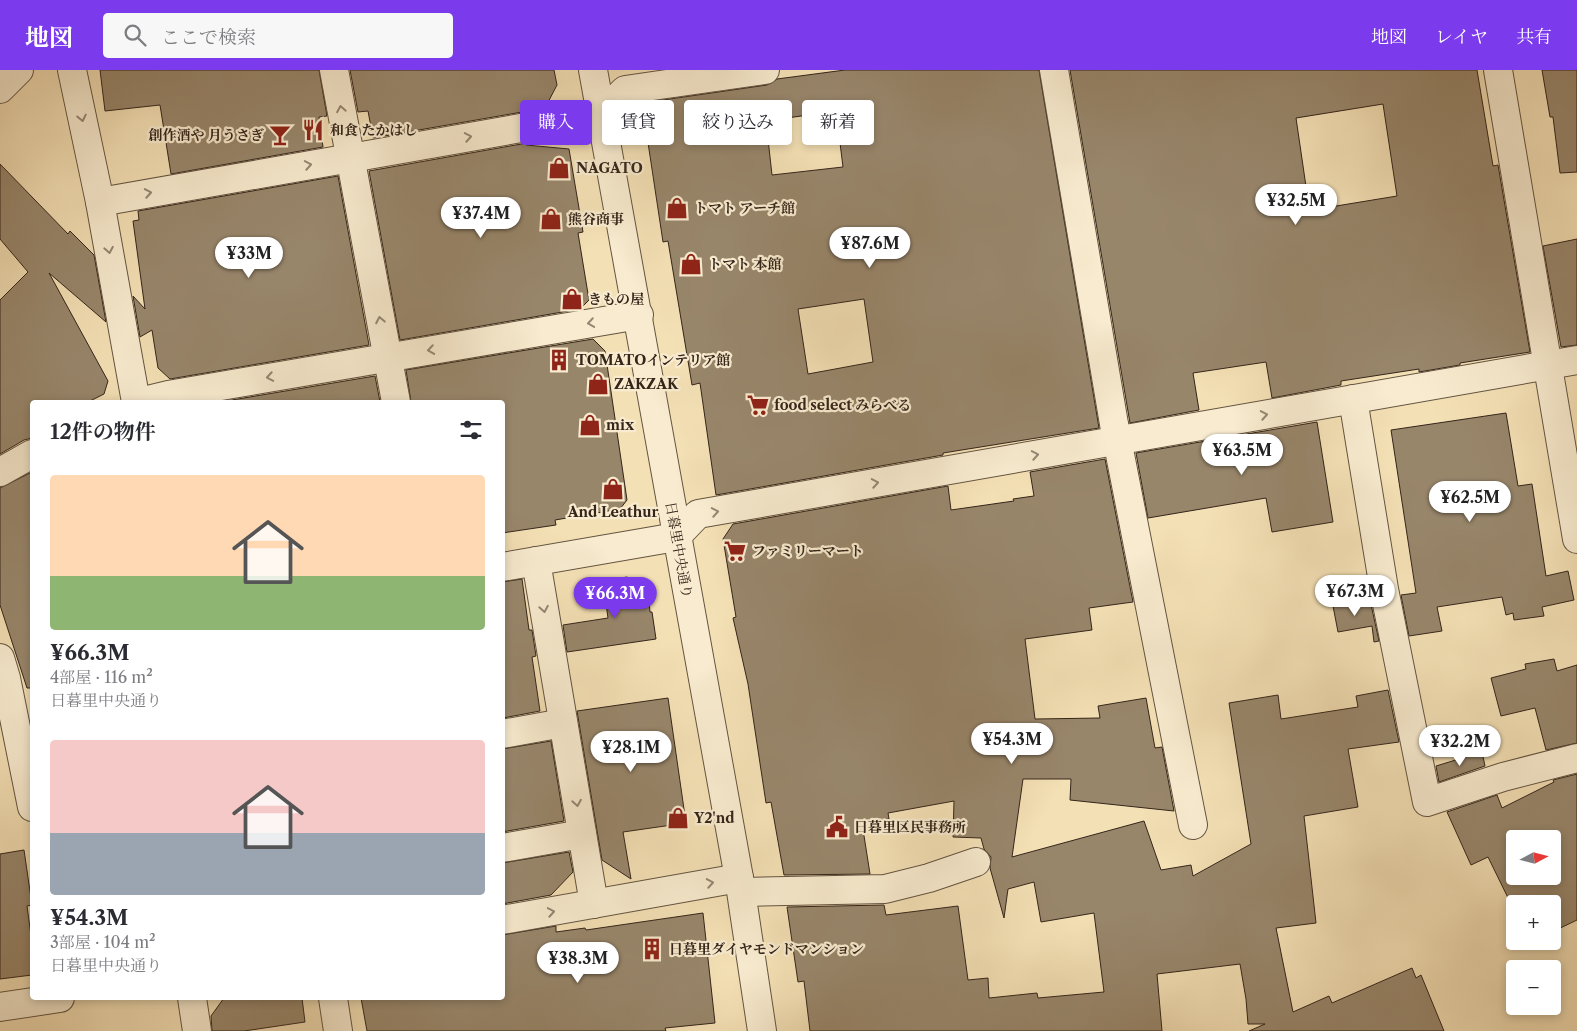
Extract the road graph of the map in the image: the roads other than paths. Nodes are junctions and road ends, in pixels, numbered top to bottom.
1 (19, 70) edge
2 (72, 70) edge
3 (334, 70) edge
4 (593, 70) edge
5 (765, 70) edge
6 (1054, 70) edge
7 (1498, 70) edge
8 (0, 90) edge
9 (615, 100) edge
10 (602, 114) joint
11 (608, 145) edge
12 (350, 157) junction
13 (100, 202) junction
14 (639, 316) junction
15 (387, 357) junction
16 (1577, 360) edge
17 (1548, 365) junction
18 (1353, 399) junction
19 (137, 400) edge
20 (146, 400) edge
21 (396, 400) edge
22 (1117, 441) junction
23 (30, 455) edge
24 (0, 472) edge
25 (676, 537) junction
26 (1577, 539) edge
27 (536, 561) junction
28 (505, 566) edge
29 (0, 658) edge
30 (15, 709) edge
31 (563, 724) junction
32 (505, 734) edge
33 (1577, 758) edge
34 (30, 795) edge
35 (1193, 825) dead end
36 (582, 834) junction
37 (505, 847) edge
38 (976, 862) dead end
39 (741, 885) junction
40 (594, 904) junction
41 (505, 919) edge
42 (47, 1000) edge
43 (192, 1000) edge
44 (333, 1000) edge
45 (0, 1007) edge
46 (197, 1031) edge
47 (338, 1031) edge
48 (762, 1031) edge

1 - 8 street
2 -> 13 street
12 -> 3 street
4 - 10 street, 日暮里中央通り
5 - 9 street
6 - 22 street
7 - 17 street
12 -> 10 street
11 - 14 street, 日暮里中央通り
13 -> 12 street
15 -> 12 street
13 -> 19 street
14 -> 15 street
14 - 25 street, 日暮里中央通り
15 -> 20 street
15 - 21 street
16 - 17 street
17 - 18 street
17 - 26 street
22 -> 18 street
18 - 33 street
25 -> 22 street
22 - 35 street
23 - 24 street
25 - 27 street
25 - 39 street, 日暮里中央通り
27 - 28 street
27 -> 31 street
29 - 30 street
30 - 34 street
31 - 32 street
31 -> 36 street
36 - 37 street
36 - 40 street
38 - 39 street
40 -> 39 street
39 - 48 street, 日暮里中央通り
41 -> 40 street
42 - 45 street
43 - 46 street
44 - 47 street

